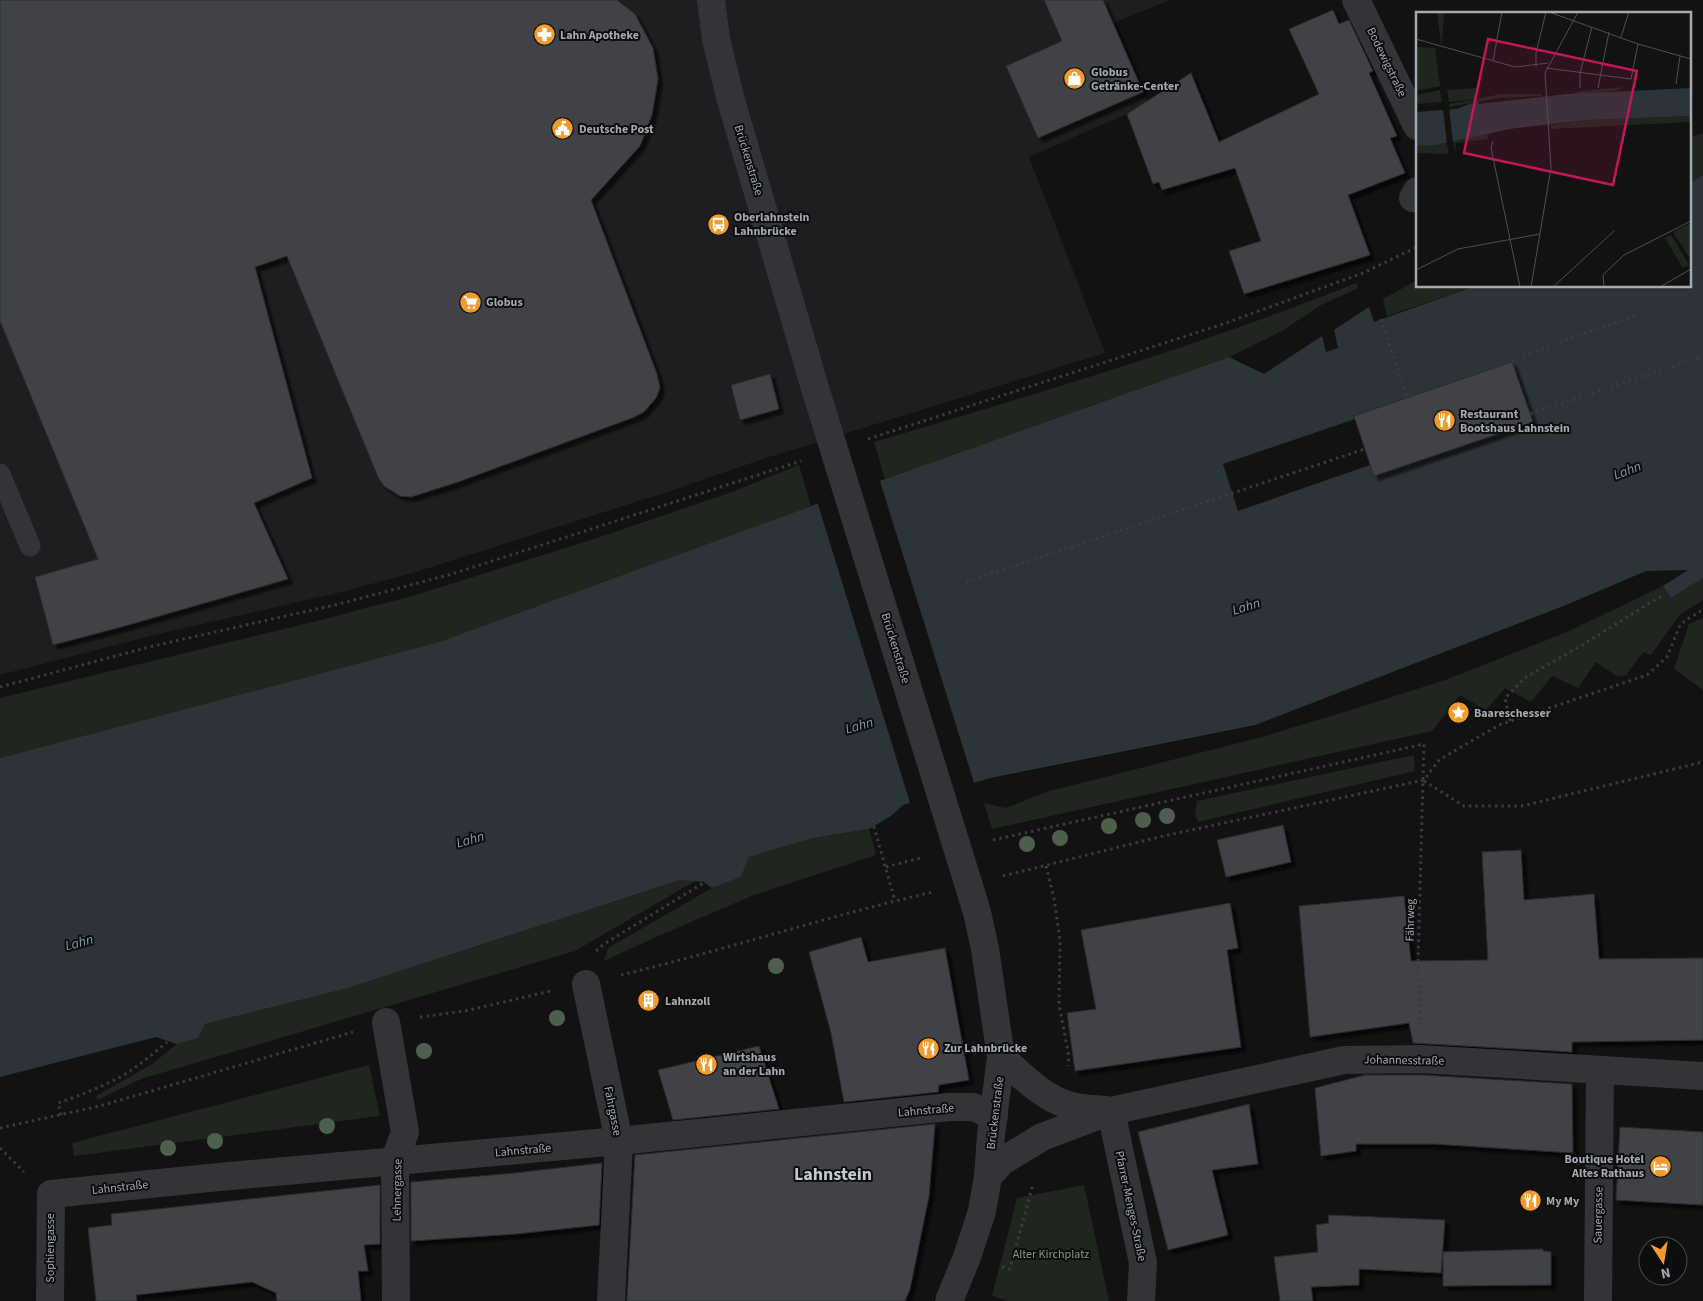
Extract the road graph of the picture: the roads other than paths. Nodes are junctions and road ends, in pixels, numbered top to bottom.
1 (711, 0) edge
2 (1356, 0) edge
3 (1416, 124) edge
4 (0, 474) edge
5 (30, 546) dead end
6 (593, 982) road end
7 (386, 1022) road end
8 (1001, 1057) junction
9 (1600, 1070) junction
10 (1703, 1076) edge
11 (1111, 1111) junction
12 (994, 1116) junction
13 (1042, 1137) junction
14 (619, 1141) junction
15 (395, 1160) junction
16 (988, 1177) junction
17 (50, 1194) joint
18 (50, 1301) edge
19 (396, 1301) edge
20 (611, 1301) edge
21 (949, 1301) edge
22 (1141, 1301) edge
23 (1598, 1301) edge

1 - 8 street, Brückenstraße
2 - 3 street, Bodewigstraße
4 - 5 lane
6 - 14 street, Fahrgasse
7 - 15 street, Lehnergasse
8 - 11 street, Johannesstraße
8 - 12 street, Brückenstraße
9 - 10 street, Johannesstraße
9 - 11 street, Johannesstraße
9 - 23 street, Sauergasse
11 - 13 street, Johannesstraße
11 - 22 street, Pfarrer-Menges-Straße
12 - 13 street, Lahnstraße
12 - 14 street, Lahnstraße
12 - 16 street, Brückenstraße
13 - 16 street, Johannesstraße
14 - 15 street, Lahnstraße
14 - 20 street, Fahrgasse
15 - 17 street, Lahnstraße
15 - 19 street, Lehnergasse
16 - 21 street, Brückenstraße
17 - 18 street, Sophiengasse

